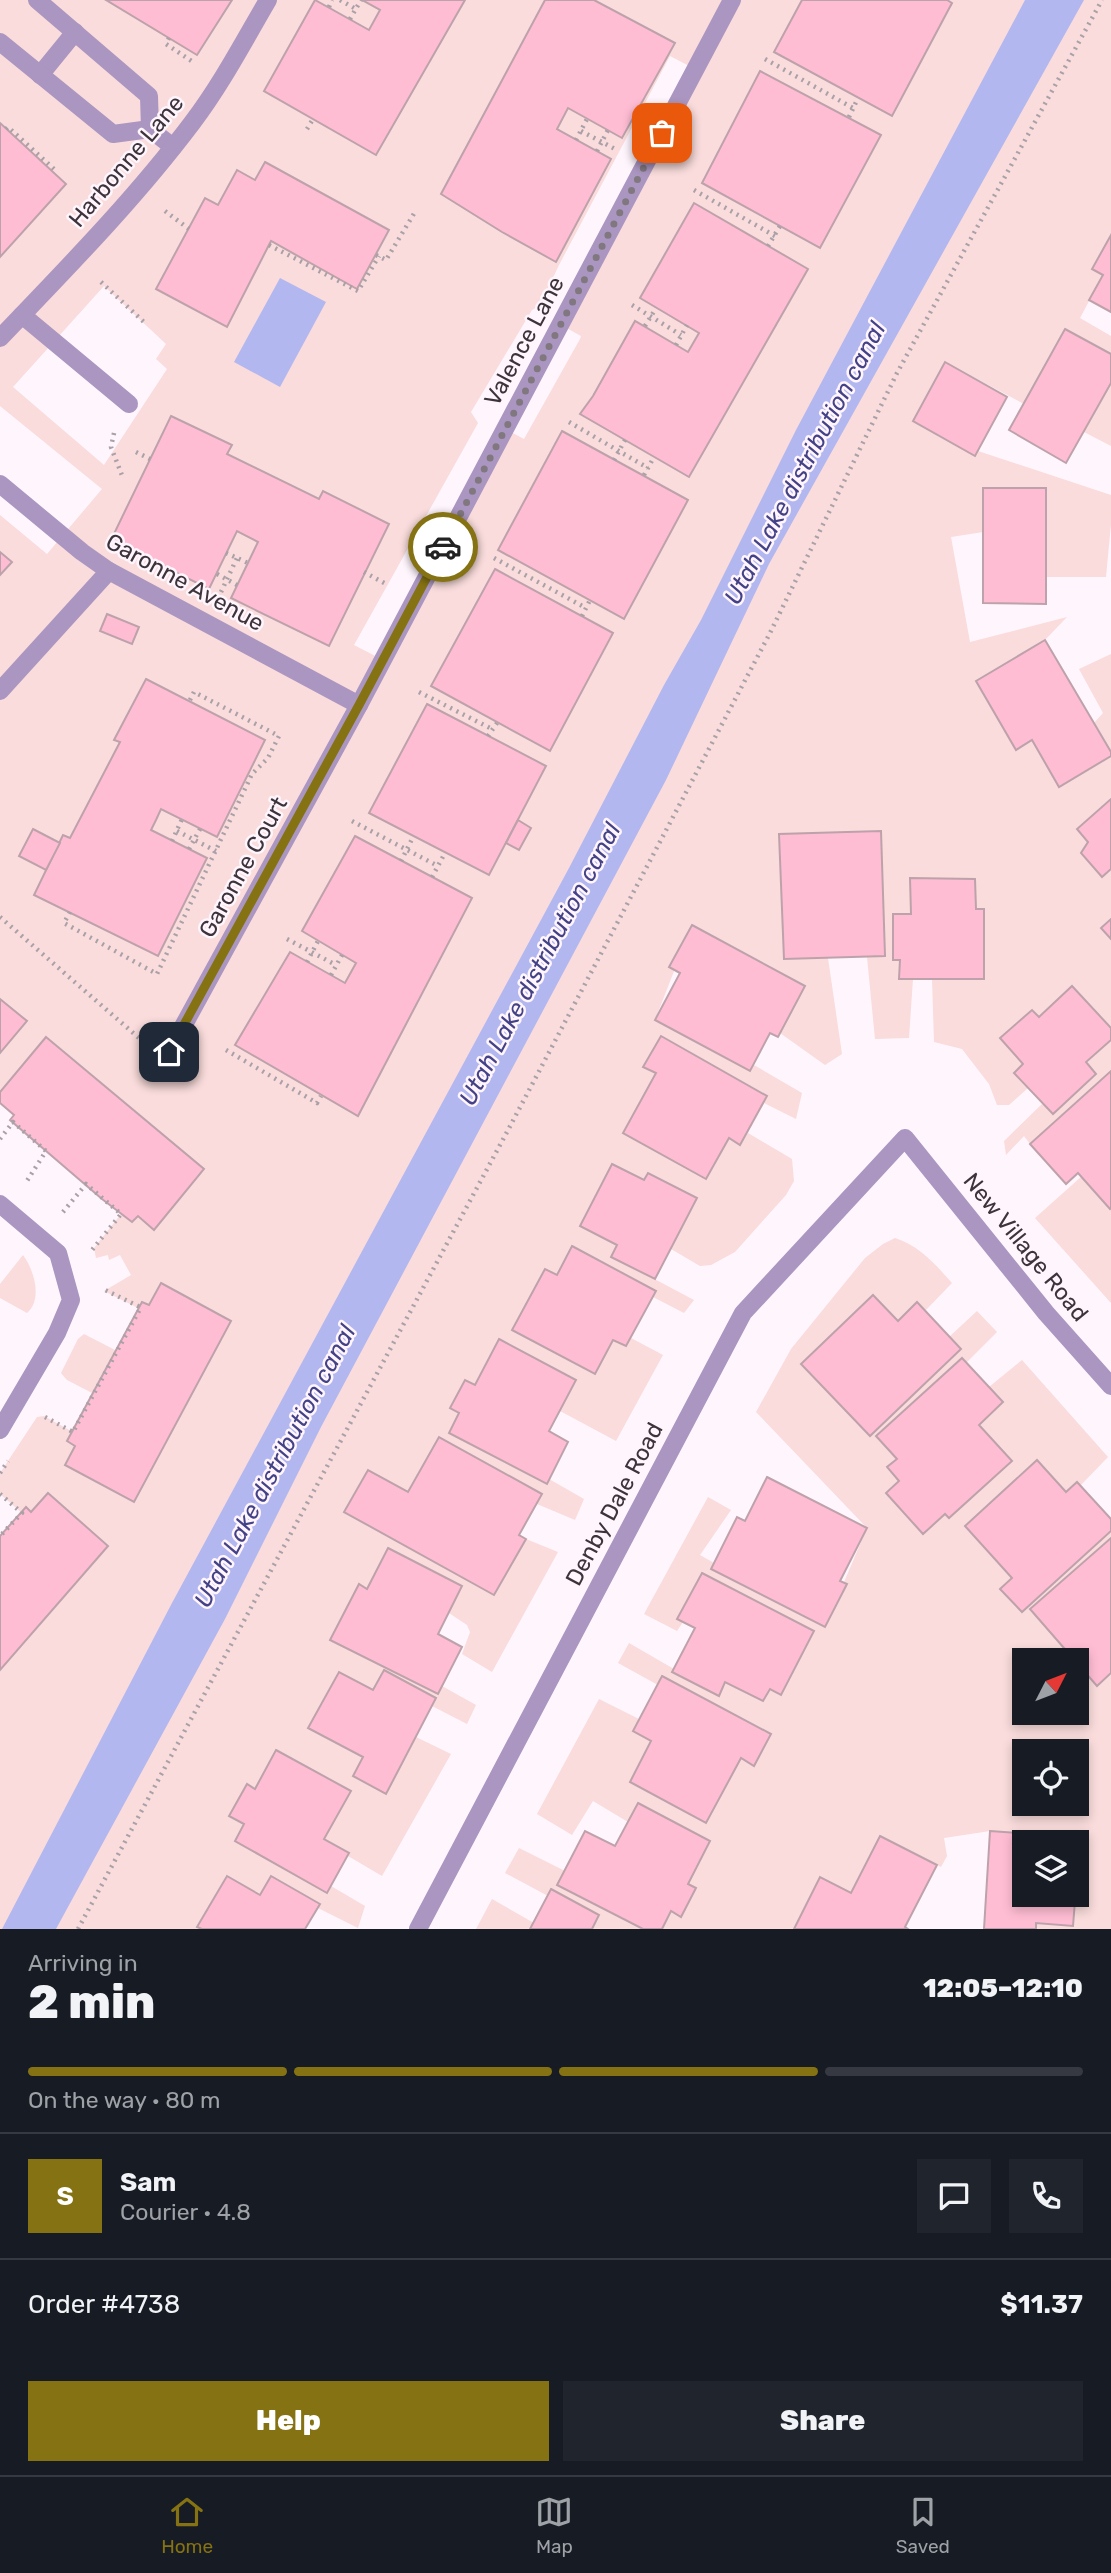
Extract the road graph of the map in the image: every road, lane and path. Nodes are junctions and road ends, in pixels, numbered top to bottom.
1 (37, 0) edge
2 (268, 0) edge
3 (332, 0) edge
4 (340, 0) edge
5 (361, 0) edge
6 (1102, 0) edge
7 (727, 2) edge
8 (329, 7) dead end
9 (356, 9) junction
10 (350, 19) dead end
11 (75, 32) junction
12 (169, 38) dead end
13 (0, 42) edge
14 (765, 59) dead end
15 (194, 62) dead end
16 (40, 75) junction
17 (858, 98) dead end
18 (853, 108) junction
19 (849, 117) dead end
20 (313, 119) dead end
21 (587, 119) dead end
22 (6, 129) dead end
23 (150, 129) junction
24 (307, 130) dead end
25 (608, 130) dead end
26 (581, 131) junction
27 (576, 140) dead end
28 (601, 142) junction
29 (173, 147) junction
30 (597, 151) dead end
31 (619, 152) dead end
32 (54, 169) dead end
33 (694, 190) dead end
34 (162, 208) dead end
35 (415, 212) dead end
36 (780, 226) dead end
37 (189, 229) dead end
38 (775, 236) junction
39 (269, 245) dead end
40 (768, 246) dead end
41 (97, 279) dead end
42 (632, 305) dead end
43 (656, 308) dead end
44 (22, 315) junction
45 (650, 316) junction
46 (146, 324) dead end
47 (687, 325) dead end
48 (645, 326) dead end
49 (681, 335) junction
50 (0, 338) edge
51 (676, 345) dead end
52 (127, 402) joint
53 (569, 422) dead end
54 (625, 440) dead end
55 (619, 451) junction
56 (136, 452) dead end
57 (654, 457) dead end
58 (150, 459) dead end
59 (614, 460) dead end
60 (648, 468) junction
61 (644, 475) dead end
62 (123, 478) dead end
63 (0, 484) edge
64 (226, 553) dead end
65 (237, 558) junction
66 (494, 558) dead end
67 (248, 563) dead end
68 (109, 571) junction
69 (364, 572) dead end
70 (217, 574) dead end
71 (227, 580) junction
72 (387, 584) dead end
73 (237, 585) dead end
74 (590, 600) dead end
75 (216, 601) dead end
76 (586, 608) junction
77 (582, 616) dead end
78 (0, 691) edge
79 (419, 692) dead end
80 (189, 702) dead end
81 (359, 705) junction
82 (497, 723) dead end
83 (492, 729) junction
84 (488, 736) dead end
85 (182, 819) dead end
86 (352, 821) dead end
87 (200, 829) dead end
88 (177, 831) junction
89 (413, 837) dead end
90 (194, 840) junction
91 (172, 841) dead end
92 (189, 849) dead end
93 (407, 849) junction
94 (216, 851) junction
95 (445, 853) dead end
96 (401, 860) dead end
97 (438, 866) junction
98 (432, 877) dead end
99 (70, 912) dead end
100 (0, 917) edge
101 (287, 939) dead end
102 (318, 941) dead end
103 (312, 953) junction
104 (342, 955) dead end
105 (307, 962) dead end
106 (336, 965) junction
107 (331, 975) dead end
108 (226, 1050) dead end
109 (169, 1052) joint
110 (321, 1096) dead end
111 (905, 1138) joint
112 (0, 1204) edge
113 (1111, 1386) edge
114 (0, 1430) edge
115 (0, 1493) edge
116 (0, 1536) edge
117 (78, 1929) edge
118 (418, 1929) edge

1 - 11 street
2 - 29 street, Harbonne Lane
3 - 8 path
4 - 9 path
5 - 9 path
6 - 117 path
7 - 81 street, Valence Lane
9 - 10 path
11 - 16 street
11 - 23 street
12 - 15 path
13 - 16 street
14 - 18 path
16 - 23 street
17 - 18 path
18 - 19 path
20 - 24 path
21 - 26 path
22 - 32 path
23 - 29 street
25 - 28 path
26 - 27 path
26 - 28 path
28 - 30 path
28 - 31 path
29 - 44 street, Harbonne Lane
33 - 38 path
34 - 37 path
35 - 39 path
36 - 38 path
38 - 40 path
41 - 46 path
42 - 45 path
43 - 45 path
44 - 50 street, Harbonne Lane
44 - 52 street
45 - 48 path
45 - 49 path
47 - 49 path
49 - 51 path
52 - 62 path
53 - 55 path
54 - 55 path
55 - 59 path
55 - 60 path
56 - 58 path
57 - 60 path
60 - 61 path
63 - 68 street, Garonne Avenue
64 - 65 path
65 - 67 path
65 - 71 path
66 - 76 path
68 - 78 street
68 - 81 street, Garonne Avenue
69 - 72 path
70 - 71 path
71 - 73 path
71 - 75 path
74 - 76 path
76 - 77 path
79 - 83 path
80 - 94 path
81 - 109 street, Garonne Court
82 - 83 path
83 - 84 path
85 - 88 path
86 - 93 path
87 - 90 path
88 - 90 path
88 - 91 path
89 - 93 path
90 - 92 path
90 - 94 path
93 - 96 path
93 - 97 path
94 - 99 path
95 - 97 path
97 - 98 path
100 - 109 path
101 - 103 path
102 - 103 path
103 - 105 path
103 - 106 path
104 - 106 path
106 - 107 path
108 - 110 path
111 - 113 street, New Village Road
111 - 118 street, Denby Dale Road
112 - 114 street
115 - 116 path

